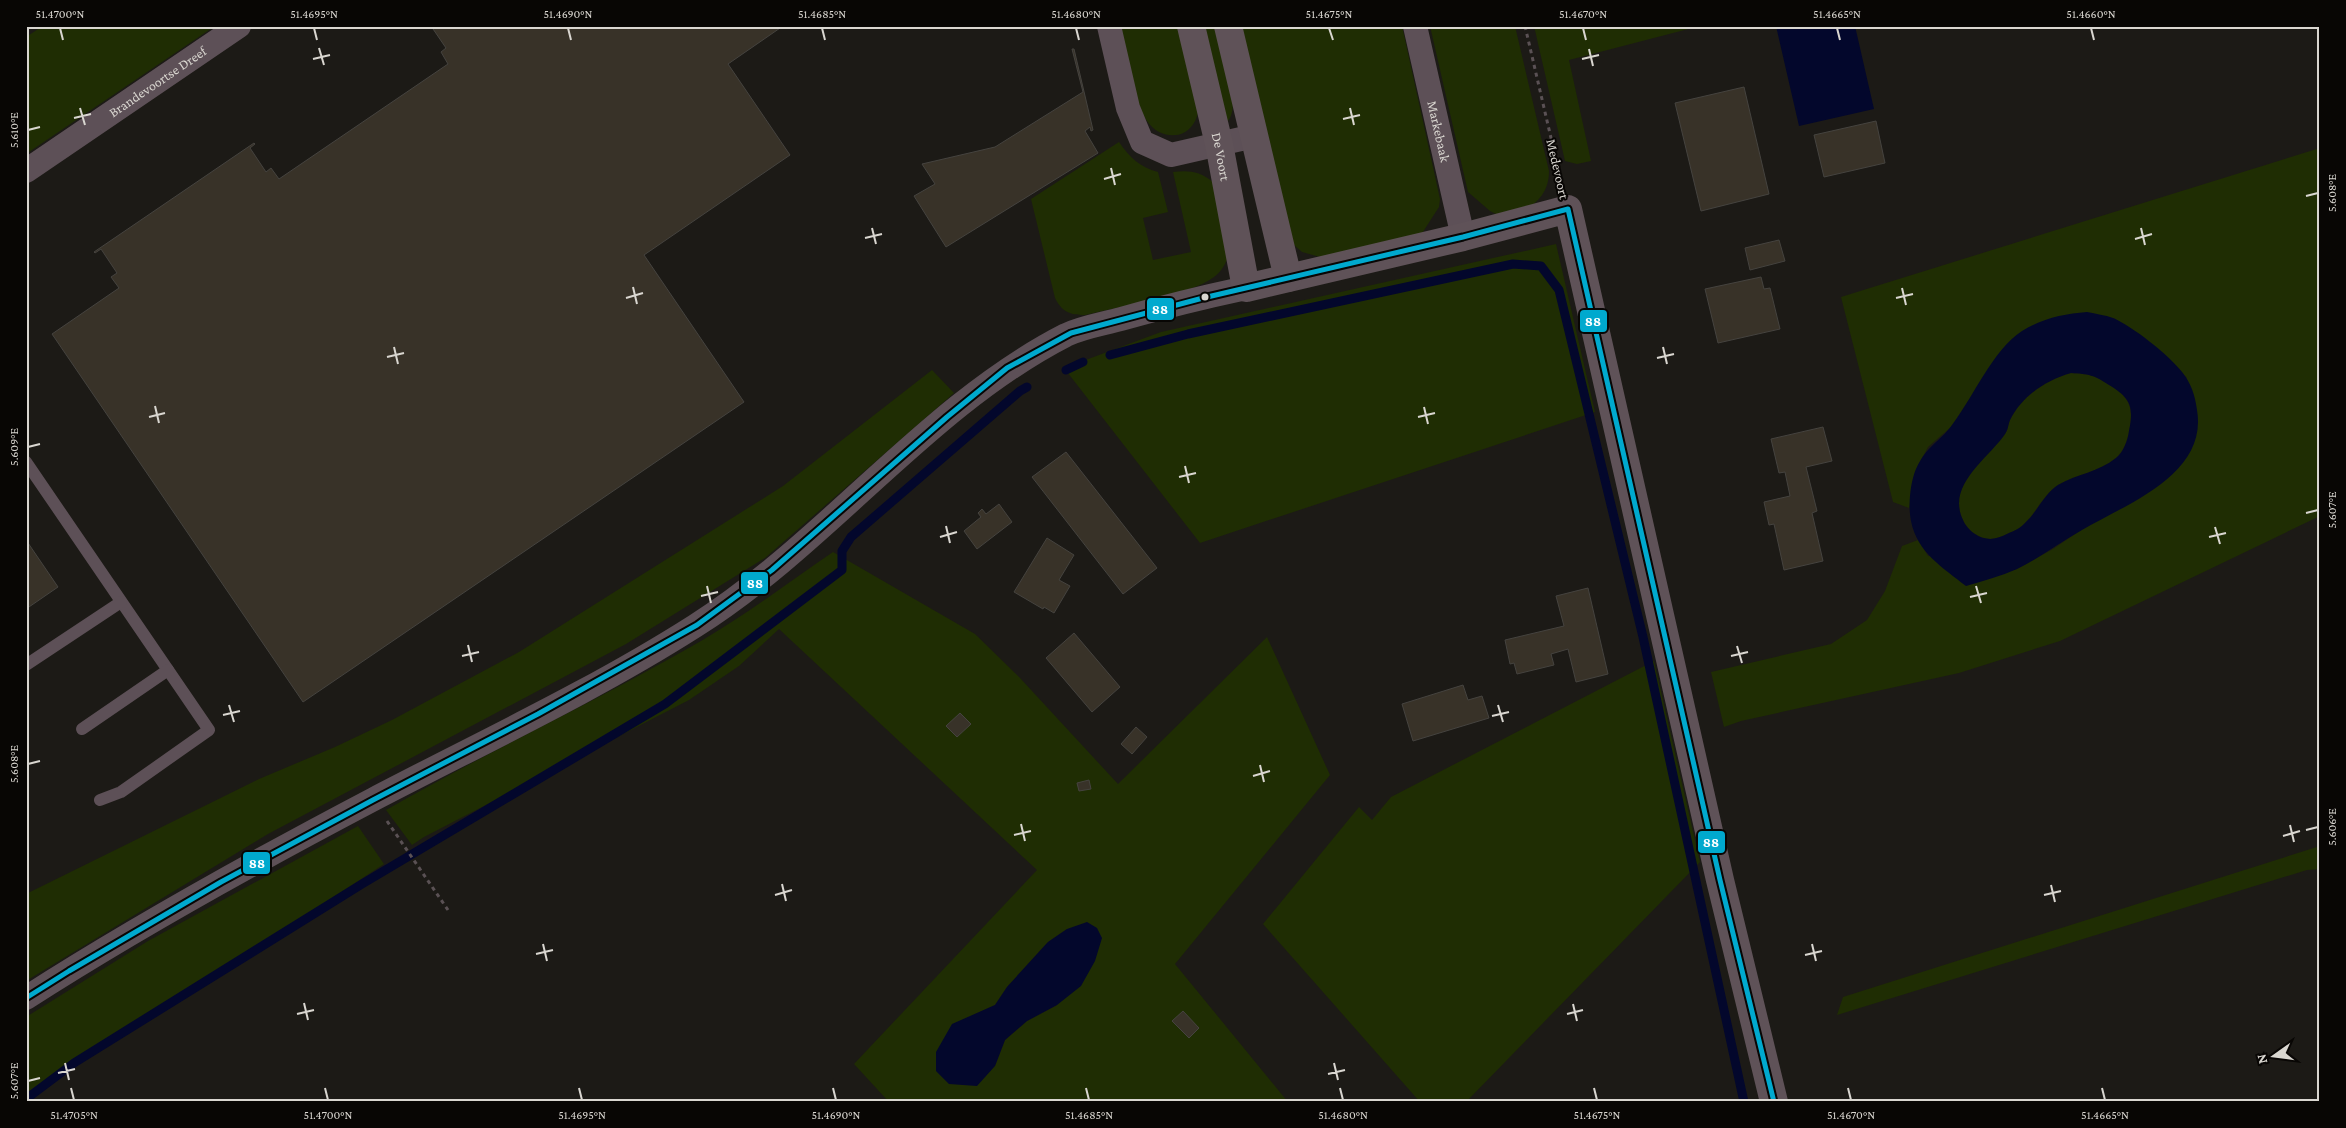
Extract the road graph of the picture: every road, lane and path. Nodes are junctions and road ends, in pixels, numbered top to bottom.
1 (238, 26) edge
2 (1109, 26) edge
3 (1191, 26) edge
4 (1228, 26) edge
5 (1415, 26) edge
6 (1525, 26) edge
7 (1254, 136) junction
8 (1218, 144) junction
9 (26, 171) edge
10 (1568, 209) junction
11 (1463, 237) junction
12 (1288, 278) junction
13 (1246, 288) junction
14 (26, 462) edge
15 (121, 602) junction
16 (26, 665) edge
17 (168, 670) junction
18 (82, 729) dead end
19 (100, 800) dead end
20 (373, 800) junction
21 (448, 910) dead end
22 (26, 998) edge
23 (1774, 1102) edge

1 - 9 street, Brandevoortse Dreef
2 - 8 street
3 - 8 street, De Voort
4 - 7 street
5 - 11 street, Markebaak
6 - 10 path, Medevoort
7 - 8 street
7 - 12 street
8 - 13 street, De Voort
10 - 11 street
10 - 23 street, Medevoort
11 - 12 street
12 - 13 street
13 - 20 street
14 - 15 lane
15 - 16 lane
15 - 17 lane
17 - 18 lane
17 - 19 lane
20 - 21 path
20 - 22 street

